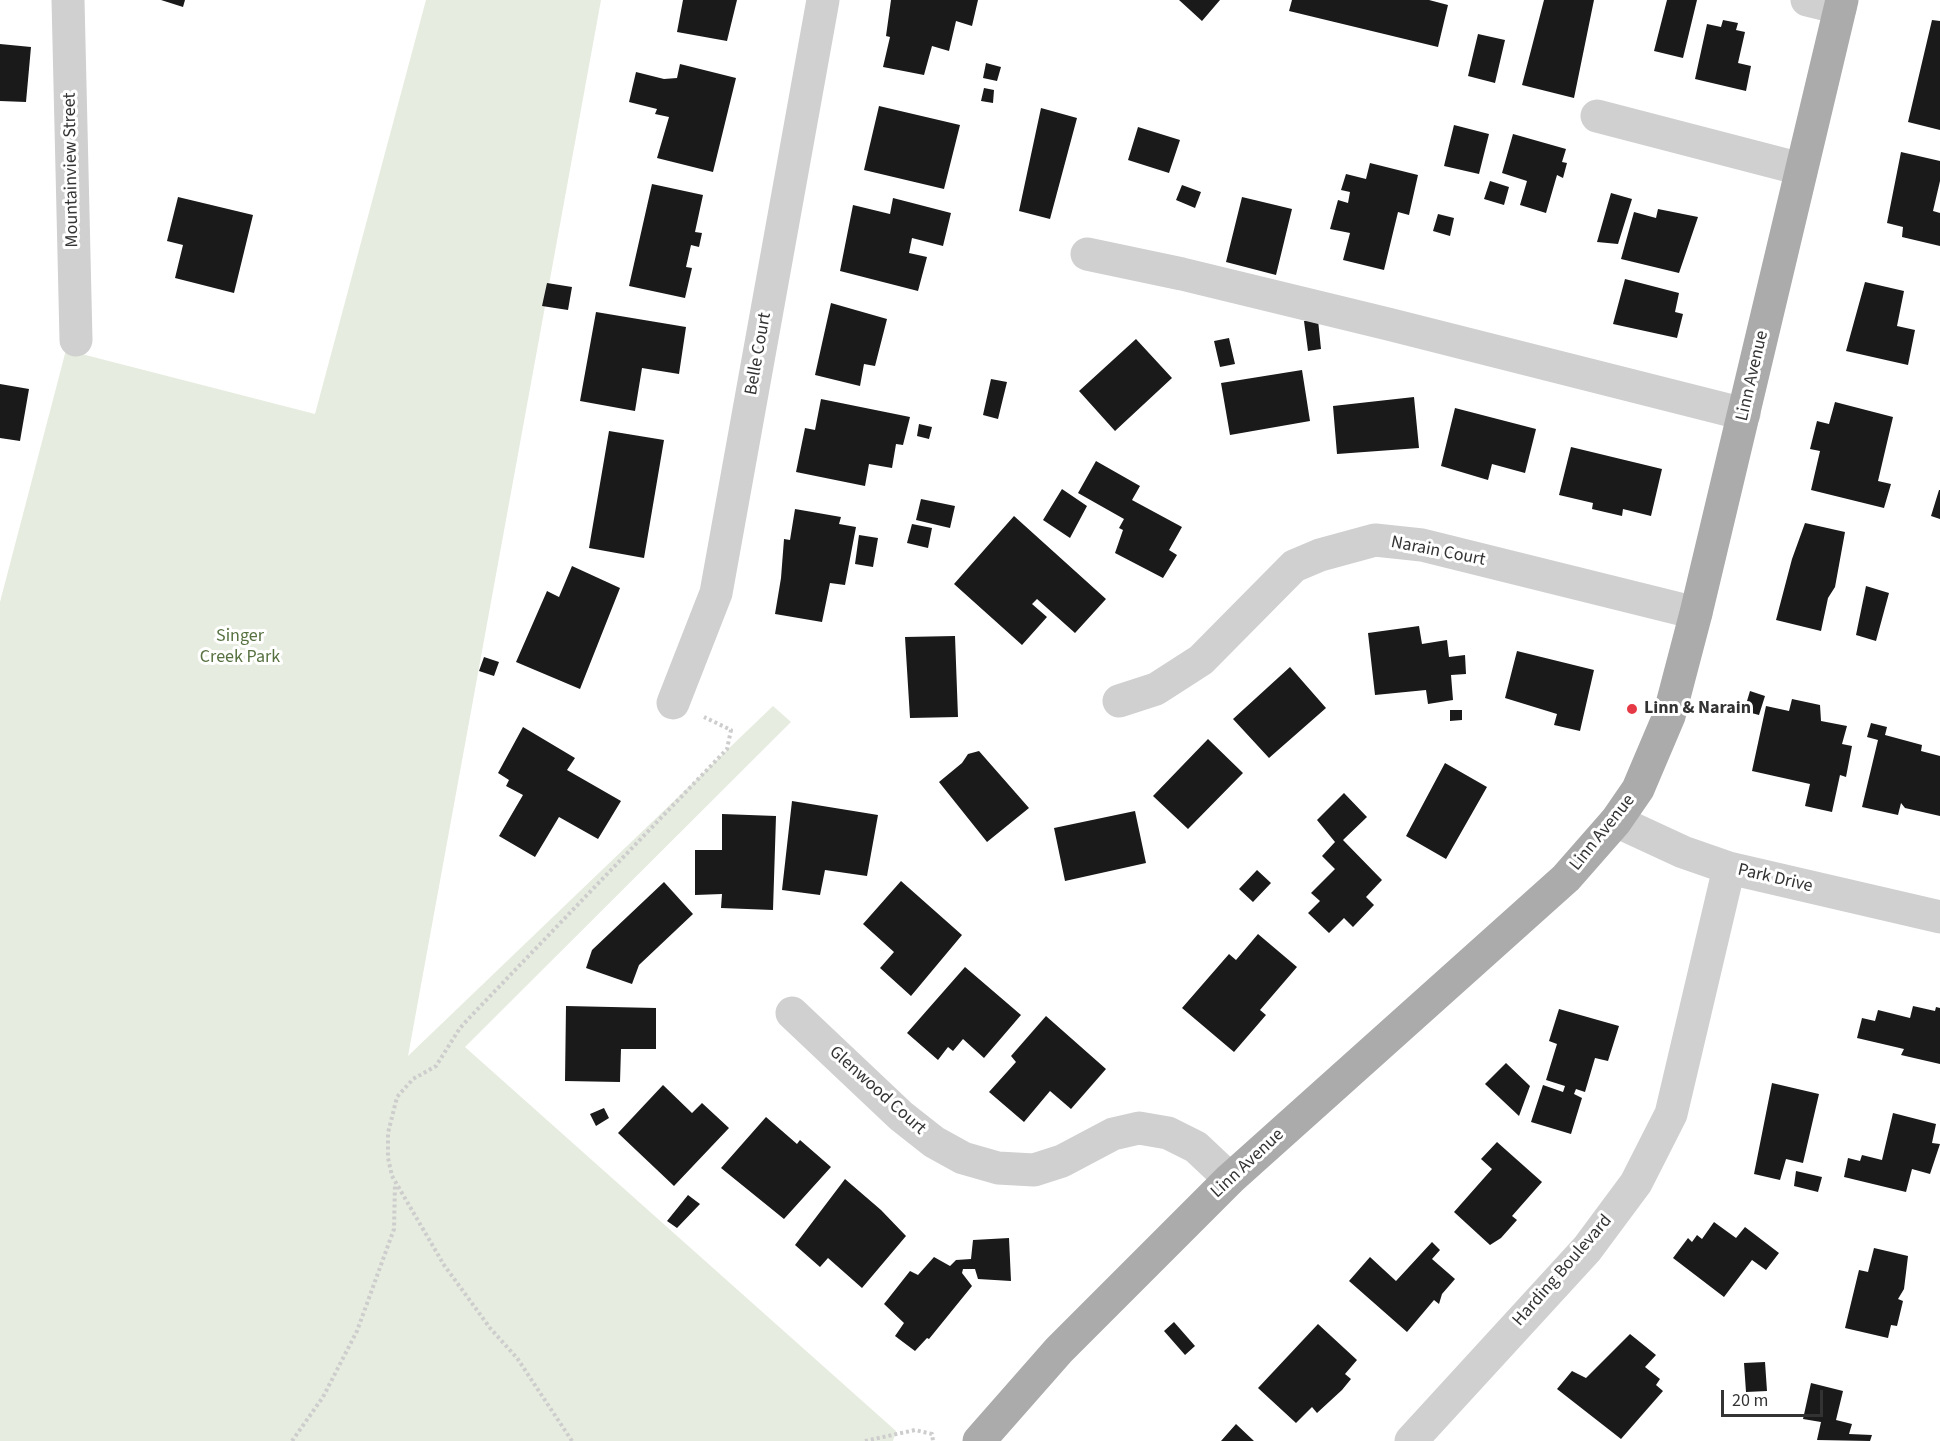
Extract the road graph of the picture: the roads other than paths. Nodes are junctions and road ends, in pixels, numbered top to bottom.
1 (68, 0) edge
2 (823, 0) edge
3 (1807, 0) edge
4 (1841, 4) edge
5 (1597, 116) dead end
6 (1801, 170) junction
7 (1087, 254) dead end
8 (76, 340) dead end
9 (1744, 414) junction
10 (1696, 613) junction
11 (1119, 701) dead end
12 (673, 703) road end
13 (1616, 821) junction
14 (1729, 868) junction
15 (1940, 916) edge
16 (792, 1013) dead end
17 (1230, 1179) junction
18 (979, 1441) edge
19 (1411, 1441) edge

1 - 8 street, Mountainview Street
2 - 12 street, Belle Court
3 - 4 street
4 - 6 main road, Linn Avenue
5 - 6 street
6 - 9 main road, Linn Avenue
7 - 9 street
9 - 10 main road, Linn Avenue
10 - 11 street, Narain Court
10 - 13 main road, Linn Avenue
13 - 14 street, Park Drive
13 - 17 main road, Linn Avenue
14 - 15 street, Park Drive
14 - 19 street, Harding Boulevard
16 - 17 street, Glenwood Court
17 - 18 main road, Linn Avenue

